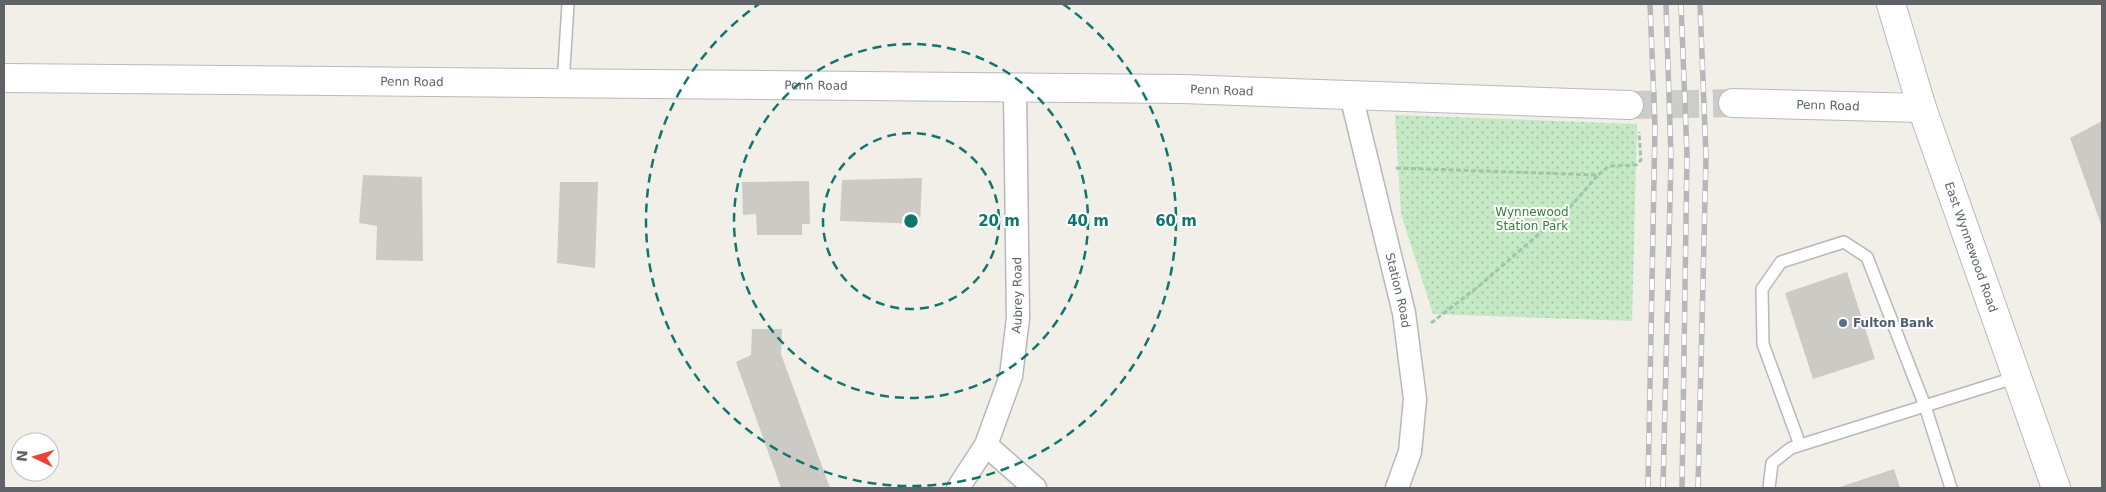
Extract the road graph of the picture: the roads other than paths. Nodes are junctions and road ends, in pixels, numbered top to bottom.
1 (568, 4) edge
2 (1891, 4) edge
3 (4, 78) edge
4 (563, 84) junction
5 (1015, 89) junction
6 (1351, 94) junction
7 (1733, 103) tunnel mouth
8 (1922, 108) junction
9 (1634, 115) tunnel mouth
10 (2017, 377) junction
11 (1925, 406) junction
12 (986, 445) junction
13 (1800, 445) junction
14 (958, 488) edge
15 (1035, 488) edge
16 (1397, 488) edge
17 (1769, 488) edge
18 (1950, 488) edge
19 (2056, 488) edge

1 - 4 lane
2 - 8 street, East Wynnewood Road
3 - 4 street, Penn Road
4 - 5 street, Penn Road
5 - 6 street, Penn Road
5 - 12 street, Aubrey Road
6 - 9 street, Penn Road
6 - 16 street, Station Road
7 - 8 street, Penn Road
8 - 10 street, East Wynnewood Road
10 - 11 lane
10 - 19 street, East Wynnewood Road
11 - 13 lane
11 - 13 lane
11 - 18 lane
12 - 14 street, Aubrey Road
12 - 15 street
13 - 17 lane

